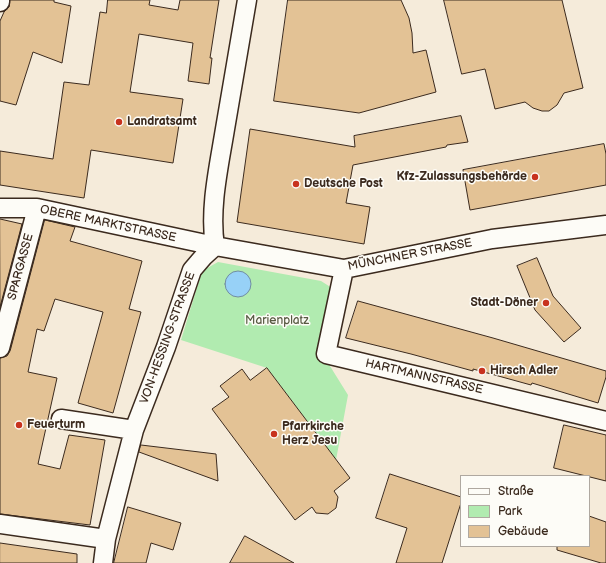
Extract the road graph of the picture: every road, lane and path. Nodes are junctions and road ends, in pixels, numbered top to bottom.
1 (247, 0) edge
2 (0, 208) edge
3 (37, 208) junction
4 (606, 225) edge
5 (215, 246) junction
6 (344, 269) junction
7 (0, 348) edge
8 (62, 419) dead end
9 (606, 421) edge
10 (134, 430) junction
11 (0, 524) edge
12 (106, 539) junction
13 (103, 563) edge

1 - 5 street
2 - 3 street, OBERE MARKTSTRASSE
3 - 5 street, OBERE MARKTSTRASSE
3 - 7 street, SPARGASSE
4 - 6 street, MÜNCHNER STRASSE
5 - 6 street, MÜNCHNER STRASSE
5 - 10 street, VON-HESSING-STRASSE
6 - 9 street, HARTMANNSTRASSE
8 - 10 street
10 - 12 street, VON-HESSING-STRASSE
11 - 12 street
12 - 13 street, VON-HESSING-STRASSE

